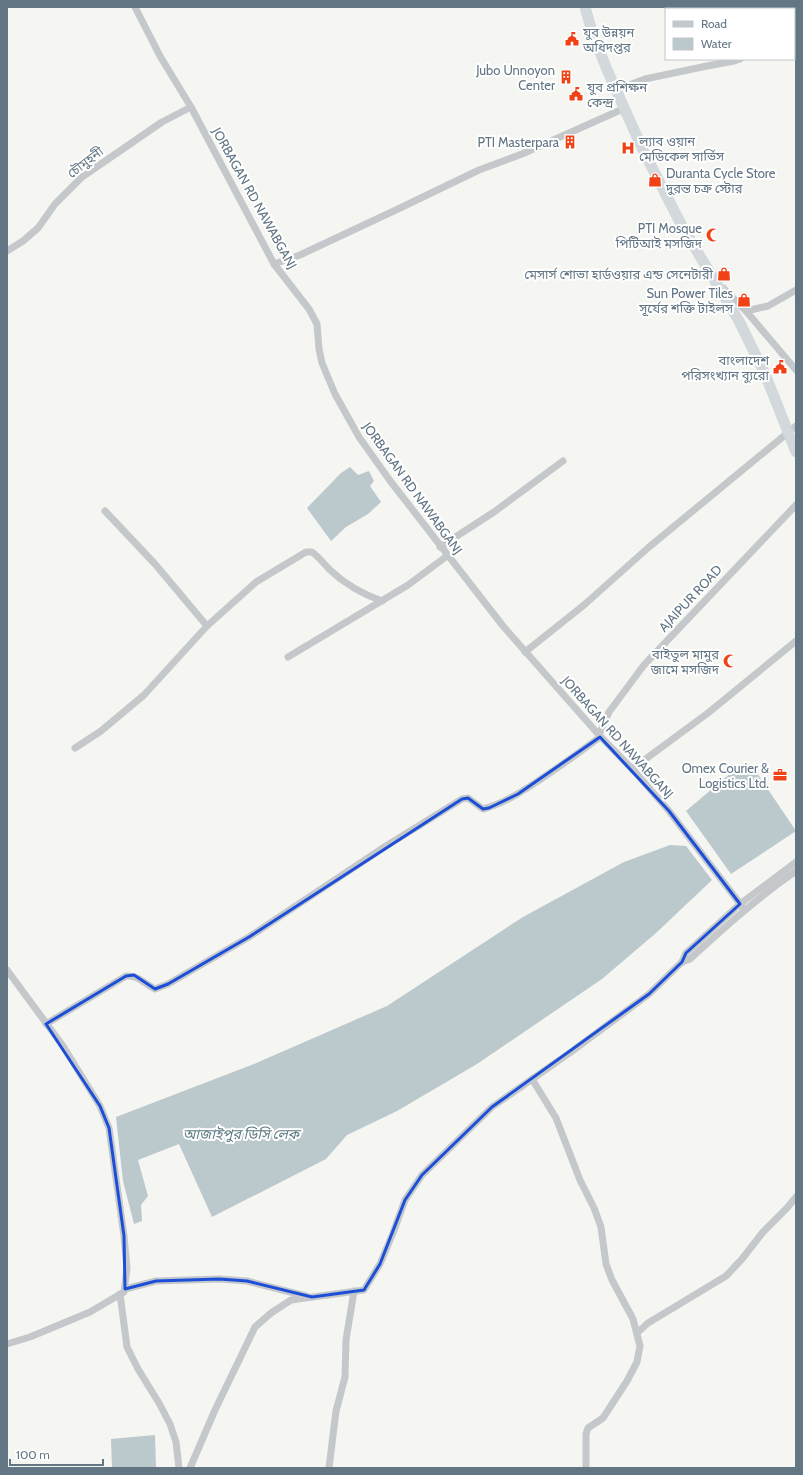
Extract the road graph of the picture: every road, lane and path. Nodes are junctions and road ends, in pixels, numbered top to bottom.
1 (134, 7) edge
2 (585, 7) edge
3 (737, 60) edge
4 (616, 90) junction
5 (191, 107) junction
6 (625, 108) junction
7 (7, 250) edge
8 (274, 264) junction
9 (717, 284) junction
10 (796, 290) edge
11 (746, 311) junction
12 (796, 370) edge
13 (792, 429) edge
14 (796, 452) edge
15 (562, 461) dead end
16 (796, 505) edge
17 (105, 511) dead end
18 (440, 546) junction
19 (447, 556) junction
20 (382, 601) junction
21 (207, 626) junction
22 (796, 641) edge
23 (525, 652) junction
24 (288, 657) dead end
25 (600, 736) junction
26 (75, 748) dead end
27 (632, 769) junction
28 (796, 862) edge
29 (796, 871) edge
30 (742, 907) junction
31 (7, 970) edge
32 (46, 1024) junction
33 (532, 1079) junction
34 (796, 1197) edge
35 (123, 1291) junction
36 (354, 1292) junction
37 (312, 1298) junction
38 (637, 1333) junction
39 (7, 1344) edge
40 (179, 1468) edge
41 (190, 1468) edge
42 (329, 1468) edge
43 (586, 1468) edge

1 - 5 street, JORBAGAN RD NAWABGANJ
2 - 4 highway
3 - 4 street
4 - 6 highway
5 - 7 street, চৌমুহনী
5 - 8 street, JORBAGAN RD NAWABGANJ
6 - 8 street
6 - 9 highway
8 - 18 street, JORBAGAN RD NAWABGANJ
9 - 11 street
9 - 13 highway
10 - 11 street
11 - 12 street
13 - 14 highway
13 - 23 street
15 - 18 street
16 - 25 street, AJAIPUR ROAD
17 - 21 street
18 - 19 street, JORBAGAN RD NAWABGANJ
19 - 20 street
19 - 23 street, JORBAGAN RD NAWABGANJ
20 - 21 street
20 - 24 street
21 - 26 street
22 - 27 street
23 - 25 street, JORBAGAN RD NAWABGANJ
25 - 27 street, JORBAGAN RD NAWABGANJ
25 - 32 street
27 - 30 street, JORBAGAN RD NAWABGANJ
28 - 30 street
29 - 30 street
30 - 33 street
31 - 32 street
32 - 35 street
33 - 36 street
33 - 38 street
34 - 38 street
35 - 37 street
35 - 39 street
35 - 40 street
36 - 37 street
36 - 42 street
37 - 41 street
38 - 43 street

